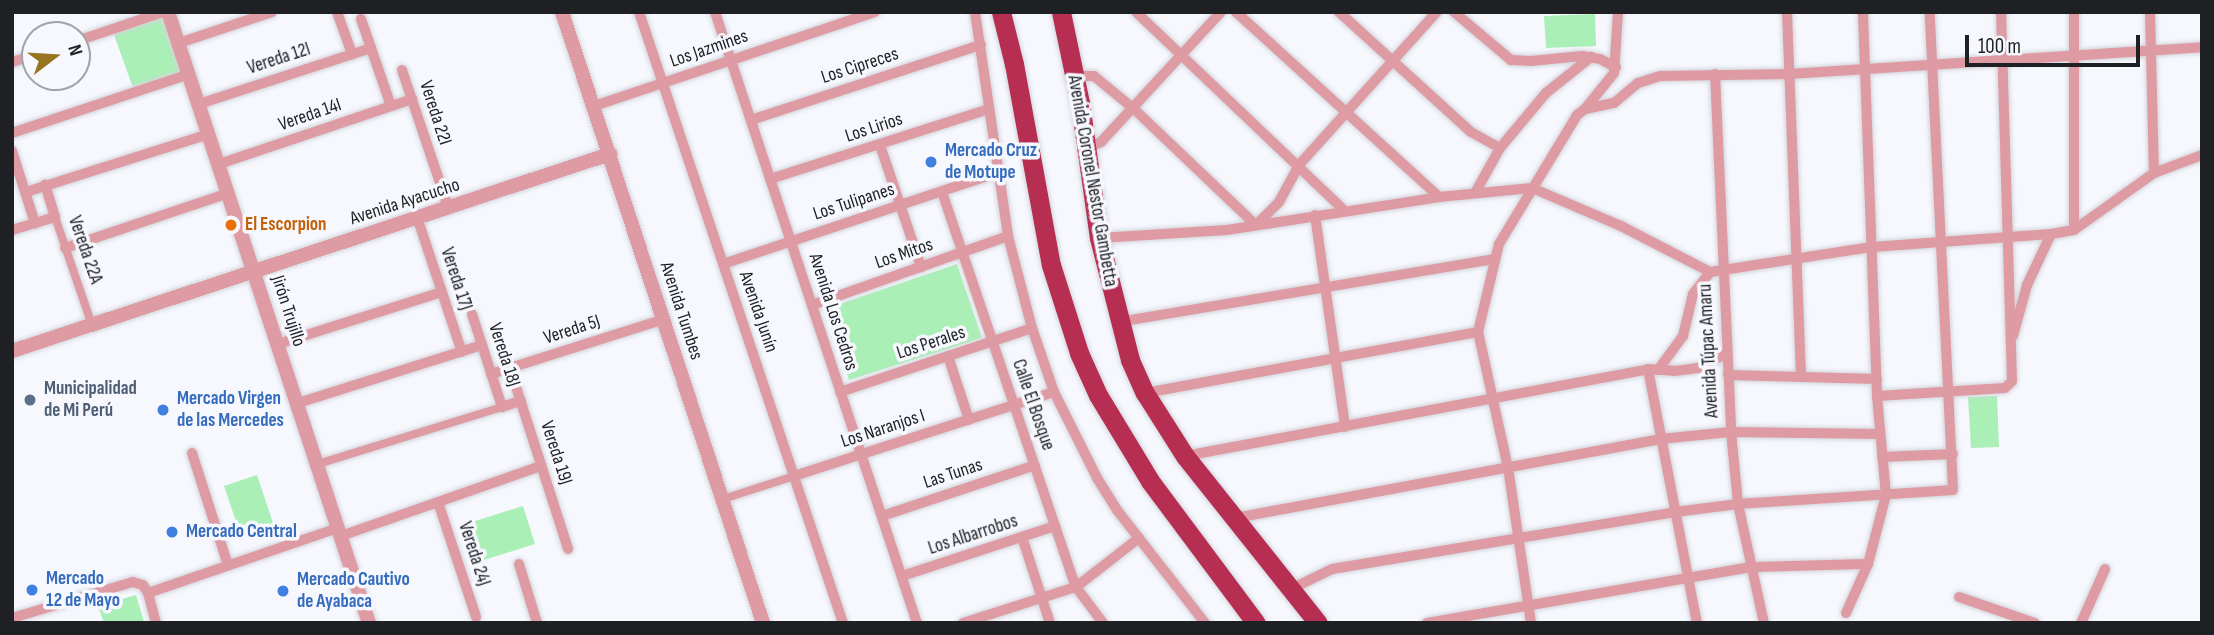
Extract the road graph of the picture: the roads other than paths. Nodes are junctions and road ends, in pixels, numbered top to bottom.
1 (163, 12) edge
2 (168, 12) edge
3 (272, 12) edge
4 (337, 12) edge
5 (562, 12) edge
6 (639, 12) edge
7 (715, 12) edge
8 (876, 12) edge
9 (975, 12) edge
10 (1001, 12) edge
11 (1061, 12) edge
12 (1136, 12) edge
13 (1222, 12) edge
14 (1236, 12) edge
15 (1339, 12) edge
16 (1437, 12) edge
17 (1454, 12) edge
18 (1618, 12) edge
19 (1787, 12) edge
20 (1863, 12) edge
21 (1930, 12) edge
22 (2001, 12) edge
23 (2074, 12) edge
24 (2150, 12) edge
25 (361, 19) dead end
26 (91, 36) edge
27 (179, 43) junction
28 (981, 45) junction
29 (2202, 47) edge
30 (371, 48) junction
31 (2151, 50) junction
32 (2074, 53) junction
33 (352, 54) junction
34 (1182, 55) junction
35 (1591, 57) junction
36 (2002, 58) junction
37 (731, 60) junction
38 (1392, 60) junction
39 (1932, 63) junction
40 (1867, 67) junction
41 (1616, 68) junction
42 (402, 71) dead end
43 (189, 74) junction
44 (1714, 74) junction
45 (1789, 74) junction
46 (1075, 76) junction
47 (662, 84) junction
48 (412, 99) junction
49 (199, 104) junction
50 (391, 106) junction
51 (594, 106) junction
52 (989, 109) junction
53 (1134, 109) junction
54 (1585, 109) junction
55 (1346, 112) junction
56 (751, 120) junction
57 (12, 133) edge
58 (209, 134) junction
59 (880, 145) junction
60 (1087, 148) junction
61 (1500, 148) junction
62 (610, 154) junction
63 (2202, 155) edge
64 (14, 159) edge
65 (219, 164) junction
66 (1298, 165) junction
67 (996, 173) junction
68 (2154, 173) junction
69 (770, 179) junction
70 (45, 186) junction
71 (1532, 188) junction
72 (26, 192) junction
73 (942, 192) junction
74 (228, 193) junction
75 (1475, 193) junction
76 (1439, 197) junction
77 (900, 205) junction
78 (448, 207) junction
79 (1345, 211) junction
80 (1315, 215) junction
81 (55, 217) junction
82 (417, 217) junction
83 (36, 223) junction
84 (1256, 225) junction
85 (12, 230) edge
86 (2074, 230) junction
87 (2051, 234) junction
88 (1007, 236) junction
89 (2007, 236) junction
90 (1099, 238) junction
91 (1941, 240) junction
92 (791, 242) junction
93 (1872, 247) junction
94 (65, 248) junction
95 (962, 252) junction
96 (1495, 258) junction
97 (1796, 259) junction
98 (723, 264) junction
99 (921, 267) junction
100 (1722, 268) junction
101 (255, 272) junction
102 (1710, 272) junction
103 (1324, 288) junction
104 (442, 292) junction
105 (812, 305) junction
106 (472, 314) dead end
107 (663, 319) junction
108 (1118, 322) junction
109 (92, 325) junction
110 (1032, 328) junction
111 (1478, 332) junction
112 (993, 341) junction
113 (278, 344) junction
114 (482, 345) junction
115 (2009, 350) junction
116 (12, 351) edge
117 (462, 352) junction
118 (1726, 354) junction
119 (948, 356) junction
120 (1334, 357) junction
121 (510, 368) junction
122 (1653, 370) junction
123 (491, 374) junction
124 (1728, 375) junction
125 (1801, 377) junction
126 (1877, 379) junction
127 (1949, 390) junction
128 (1054, 391) junction
129 (841, 392) junction
130 (1145, 393) junction
131 (1877, 396) junction
132 (1493, 398) junction
133 (521, 401) junction
134 (298, 403) junction
135 (1014, 405) junction
136 (502, 407) junction
137 (968, 420) junction
138 (1345, 427) junction
139 (1731, 432) junction
140 (1880, 434) junction
141 (1660, 439) junction
142 (192, 453) dead end
143 (861, 454) junction
144 (1953, 454) junction
145 (1185, 456) junction
146 (1882, 457) junction
147 (318, 464) junction
148 (1035, 465) junction
149 (541, 466) junction
150 (1508, 468) junction
151 (794, 476) junction
152 (1886, 495) junction
153 (723, 499) junction
154 (438, 502) junction
155 (1738, 504) junction
156 (1675, 512) junction
157 (882, 516) junction
158 (1235, 518) junction
159 (1055, 526) junction
160 (340, 532) junction
161 (1022, 537) junction
162 (1139, 538) junction
163 (1518, 538) junction
164 (568, 549) dead end
165 (519, 564) dead end
166 (1868, 564) junction
167 (228, 565) junction
168 (1751, 567) junction
169 (2105, 569) dead end
170 (902, 576) junction
171 (1689, 578) junction
172 (1076, 587) junction
173 (1293, 588) junction
174 (148, 593) junction
175 (1959, 597) dead end
176 (1042, 598) junction
177 (1529, 605) junction
178 (1846, 613) dead end
179 (476, 617) dead end
180 (12, 618) edge
181 (156, 623) edge
182 (369, 623) edge
183 (537, 623) edge
184 (763, 623) edge
185 (843, 623) edge
186 (917, 623) edge
187 (963, 623) edge
188 (1050, 623) edge
189 (1102, 623) edge
190 (1205, 623) edge
191 (1256, 623) edge
192 (1318, 623) edge
193 (1427, 623) edge
194 (1531, 623) edge
195 (1697, 623) edge
196 (1764, 623) edge
197 (2035, 623) edge
198 (2081, 623) edge

1 - 26 street
2 - 27 street, Jirón Trujillo
3 - 27 street
4 - 33 street
5 - 51 street, Avenida Tumbes
6 - 47 street, Avenida Junín
7 - 37 street, Avenida Los Cedros
8 - 37 street, Los Jazmines
9 - 28 street
10 - 191 highway
11 - 46 highway, Avenida Coronel Nestor Gambetta
12 - 34 street
13 - 34 street
14 - 55 street
15 - 38 street
16 - 38 street
17 - 35 street
18 - 41 street
19 - 45 street
20 - 40 street
21 - 39 street
22 - 36 street
23 - 32 street
24 - 31 street
25 - 30 street
27 - 43 street, Jirón Trujillo
28 - 52 street
28 - 56 street, Los Cipreces
29 - 31 street
30 - 33 street, Vereda 12I
30 - 50 street
31 - 32 street
31 - 68 street
32 - 36 street
32 - 86 street
33 - 49 street, Vereda 12I
34 - 53 street
34 - 66 street
35 - 41 street
35 - 61 street
36 - 39 street
36 - 89 street
37 - 47 street, Los Jazmines
37 - 56 street, Avenida Los Cedros
38 - 55 street
38 - 61 street
39 - 40 street
39 - 91 street
40 - 45 street
40 - 93 street
41 - 54 street
42 - 48 street, Vereda 22I
43 - 49 street, Jirón Trujillo
43 - 57 street
44 - 45 street
44 - 54 street
44 - 100 street, Avenida Túpac Amaru
45 - 97 street
46 - 53 street
46 - 60 highway, Avenida Coronel Nestor Gambetta
47 - 51 street, Los Jazmines
47 - 98 street, Avenida Junín
48 - 50 street, Vereda 14I
48 - 78 street, Vereda 22I
49 - 58 street, Jirón Trujillo
50 - 65 street, Vereda 14I
51 - 62 street, Avenida Tumbes
52 - 59 street, Los Lirios
52 - 67 street
53 - 60 street
53 - 84 street
54 - 71 street
55 - 66 street
55 - 76 street
56 - 69 street, Avenida Los Cedros
58 - 65 street, Jirón Trujillo
58 - 70 street
59 - 69 street, Los Lirios
59 - 77 street
60 - 90 highway, Avenida Coronel Nestor Gambetta
61 - 75 street
62 - 78 street, Avenida Ayacucho
62 - 107 street, Avenida Tumbes
63 - 68 street
64 - 72 street
65 - 74 street, Jirón Trujillo
66 - 79 street
66 - 84 street
67 - 73 street, Los Tulipanes
67 - 88 street
68 - 86 street
69 - 92 street, Avenida Los Cedros
70 - 72 street
70 - 81 street, Vereda 22A
71 - 75 street
71 - 96 street
71 - 102 street
72 - 83 street
73 - 77 street, Los Tulipanes
73 - 95 street, Calle El Bosque
74 - 94 street
74 - 101 street, Jirón Trujillo
75 - 76 street
76 - 79 street
77 - 92 street, Los Tulipanes
77 - 99 street
78 - 82 street, Avenida Ayacucho
79 - 80 street
80 - 84 street
80 - 103 street
81 - 83 street
81 - 94 street, Vereda 22A
82 - 101 street, Avenida Ayacucho
82 - 104 street, Vereda 17J
83 - 85 street
84 - 90 street
86 - 87 street
87 - 89 street
87 - 115 street
88 - 95 street, Los Mitos
88 - 110 street
89 - 91 street
89 - 115 street
90 - 108 highway, Avenida Coronel Nestor Gambetta
91 - 93 street
91 - 127 street
92 - 98 street, Los Tulipanes
92 - 105 street, Avenida Los Cedros
93 - 97 street
93 - 126 street
94 - 109 street, Vereda 22A
95 - 99 street, Los Mitos
95 - 112 street, Calle El Bosque
96 - 103 street
96 - 111 street
97 - 100 street
97 - 125 street
98 - 151 street, Avenida Junín
99 - 105 street, Los Mitos
100 - 102 street
100 - 118 street, Avenida Túpac Amaru
101 - 109 street, Avenida Ayacucho
101 - 113 street, Jirón Trujillo
102 - 122 street
103 - 108 street
103 - 120 street
104 - 113 street
104 - 117 street, Vereda 17J
105 - 129 street, Avenida Los Cedros
106 - 114 street, Vereda 18J
107 - 121 street, Vereda 5J
107 - 153 street, Avenida Tumbes
108 - 130 highway, Avenida Coronel Nestor Gambetta
109 - 116 street, Avenida Ayacucho
110 - 112 street, Los Perales
110 - 128 street
111 - 120 street
111 - 132 street
112 - 119 street, Los Perales
112 - 135 street, Calle El Bosque
113 - 134 street, Jirón Trujillo
114 - 117 street
114 - 123 street, Vereda 18J
115 - 127 street
117 - 134 street
118 - 122 street
118 - 124 street, Avenida Túpac Amaru
119 - 129 street, Los Perales
119 - 137 street
120 - 130 street
120 - 138 street
121 - 123 street, Vereda 5J
121 - 133 street, Vereda 19J
122 - 132 street
122 - 141 street
123 - 136 street, Vereda 18J
124 - 125 street
124 - 139 street, Avenida Túpac Amaru
125 - 126 street
126 - 131 street
127 - 131 street
127 - 144 street
128 - 135 street, Los Naranjos I
128 - 162 street
129 - 143 street, Avenida Los Cedros
130 - 145 highway, Avenida Coronel Nestor Gambetta
131 - 140 street
132 - 138 street
132 - 150 street
133 - 136 street
133 - 149 street, Vereda 19J
134 - 147 street, Jirón Trujillo
135 - 137 street, Los Naranjos I
135 - 148 street, Calle El Bosque
136 - 147 street
137 - 143 street, Los Naranjos I
138 - 145 street
139 - 140 street
139 - 141 street
139 - 155 street, Avenida Túpac Amaru
140 - 146 street
141 - 150 street
141 - 156 street
142 - 167 street
143 - 151 street, Los Naranjos I
143 - 157 street, Avenida Los Cedros
144 - 146 street
144 - 152 street
145 - 158 highway, Avenida Coronel Nestor Gambetta
146 - 152 street
147 - 160 street, Jirón Trujillo
148 - 157 street, Las Tunas
148 - 159 street, Calle El Bosque
149 - 154 street
149 - 164 street, Vereda 19J
150 - 158 street
150 - 163 street
151 - 153 street, Los Naranjos I
151 - 185 street, Avenida Junín
152 - 155 street
152 - 166 street
153 - 184 street, Avenida Tumbes
154 - 160 street
154 - 179 street, Vereda 24J
155 - 156 street
155 - 168 street, Avenida Túpac Amaru
156 - 163 street
156 - 171 street
157 - 170 street, Avenida Los Cedros
158 - 173 highway, Avenida Coronel Nestor Gambetta
159 - 161 street, Los Albarrobos
159 - 172 street, Calle El Bosque
160 - 167 street
160 - 182 street, Jirón Trujillo
161 - 170 street, Los Albarrobos
161 - 176 street
162 - 172 street
162 - 190 street
163 - 173 street
163 - 177 street
165 - 183 street
166 - 168 street
166 - 178 street
167 - 174 street
168 - 171 street
168 - 196 street, Avenida Túpac Amaru
169 - 198 street
170 - 186 street, Avenida Los Cedros
171 - 177 street
171 - 195 street
172 - 176 street
172 - 189 street, Calle El Bosque
173 - 192 highway, Avenida Coronel Nestor Gambetta
174 - 180 street
174 - 181 street
175 - 197 street
176 - 187 street
176 - 188 street
177 - 193 street
177 - 194 street

